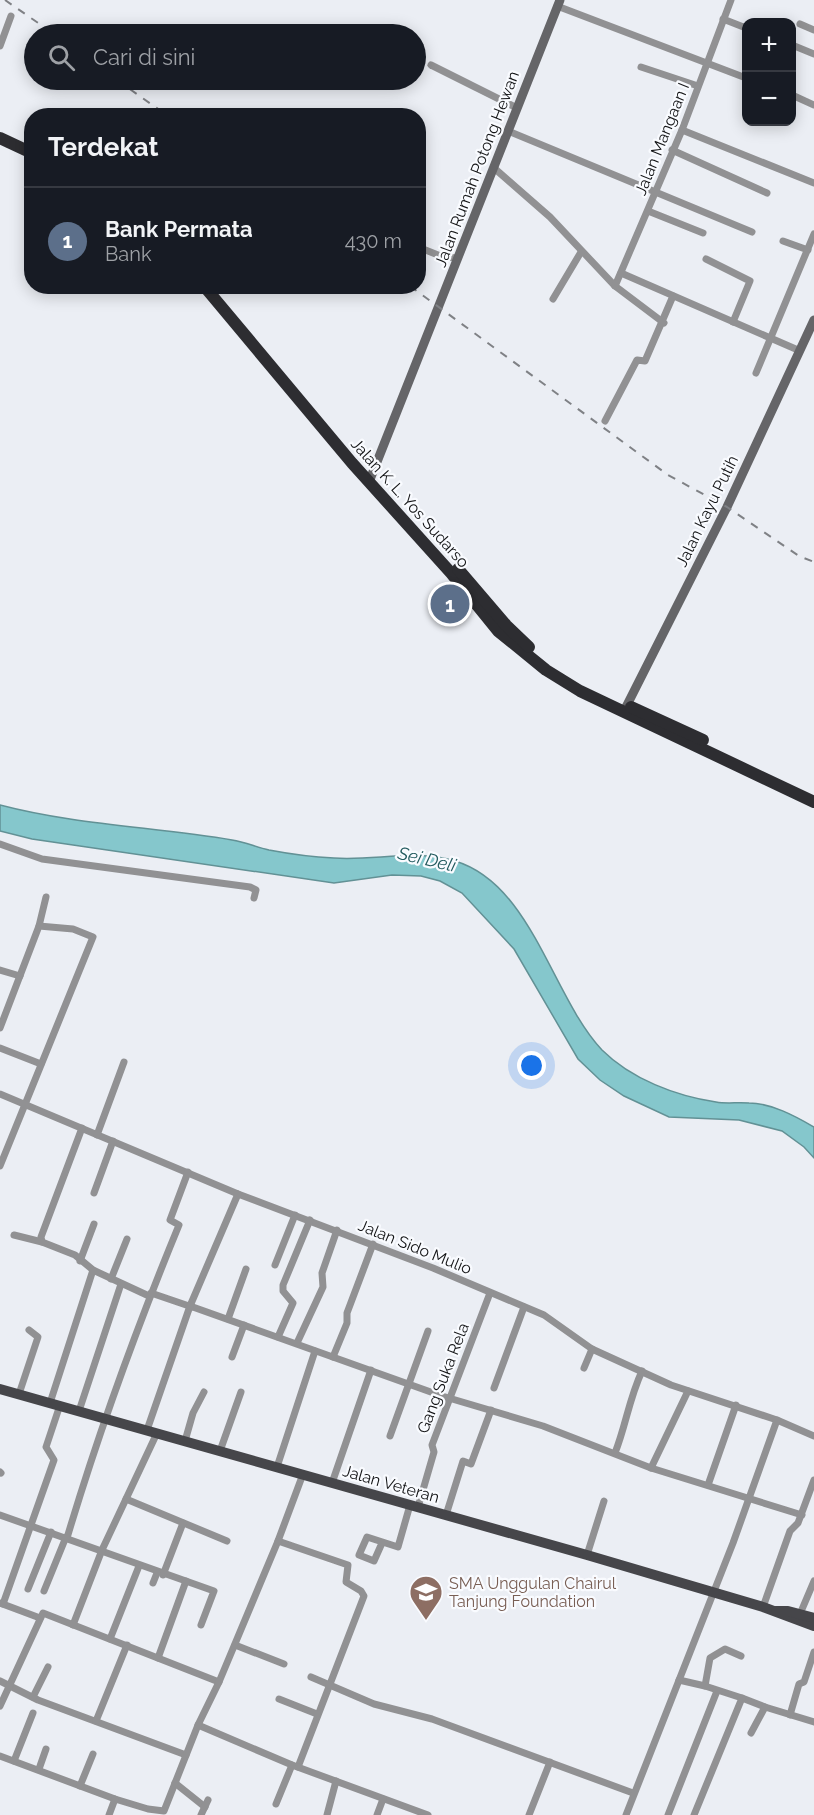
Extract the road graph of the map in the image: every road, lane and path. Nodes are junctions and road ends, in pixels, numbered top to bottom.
1 (731, 0) edge
2 (558, 3) edge
3 (11, 16) dead end
4 (723, 19) junction
5 (800, 24) dead end
6 (742, 26) edge
7 (814, 30) edge
8 (0, 46) edge
9 (796, 47) edge
10 (814, 54) edge
11 (706, 64) junction
12 (431, 65) dead end
13 (641, 67) dead end
14 (742, 76) edge
15 (698, 86) junction
16 (796, 97) edge
17 (814, 105) edge
18 (517, 108) junction
19 (682, 130) junction
20 (508, 131) junction
21 (0, 138) edge
22 (0, 147) edge
23 (24, 149) edge
24 (672, 150) junction
25 (24, 158) edge
26 (494, 168) junction
27 (814, 183) edge
28 (656, 191) junction
29 (767, 193) dead end
30 (648, 211) junction
31 (752, 232) dead end
32 (703, 234) dead end
33 (814, 234) edge
34 (783, 241) dead end
35 (811, 247) edge
36 (426, 250) edge
37 (581, 252) junction
38 (458, 258) junction
39 (706, 260) dead end
40 (621, 273) junction
41 (615, 286) junction
42 (211, 294) edge
43 (220, 294) edge
44 (673, 296) junction
45 (553, 299) dead end
46 (814, 320) edge
47 (733, 322) junction
48 (664, 323) junction
49 (772, 339) junction
50 (798, 350) junction
51 (756, 372) dead end
52 (605, 421) dead end
53 (371, 479) junction
54 (625, 709) junction
55 (814, 794) edge
56 (814, 802) edge
57 (0, 844) edge
58 (46, 897) dead end
59 (254, 898) dead end
60 (39, 926) junction
61 (0, 970) edge
62 (20, 976) junction
63 (0, 1028) edge
64 (0, 1048) edge
65 (124, 1062) dead end
66 (41, 1064) junction
67 (0, 1094) edge
68 (24, 1104) junction
69 (82, 1128) junction
70 (97, 1135) junction
71 (0, 1139) edge
72 (113, 1141) junction
73 (8, 1142) junction
74 (0, 1166) edge
75 (188, 1172) junction
76 (94, 1192) dead end
77 (238, 1194) junction
78 (295, 1215) junction
79 (310, 1220) junction
80 (94, 1224) dead end
81 (337, 1230) junction
82 (14, 1235) dead end
83 (127, 1239) dead end
84 (42, 1242) junction
85 (373, 1244) junction
86 (80, 1261) junction
87 (275, 1265) dead end
88 (246, 1269) dead end
89 (93, 1270) junction
90 (111, 1279) junction
91 (121, 1284) junction
92 (490, 1293) junction
93 (150, 1294) junction
94 (191, 1307) junction
95 (524, 1307) junction
96 (228, 1319) junction
97 (244, 1325) junction
98 (29, 1330) dead end
99 (428, 1331) dead end
100 (278, 1336) junction
101 (297, 1343) junction
102 (592, 1349) junction
103 (315, 1351) junction
104 (232, 1357) dead end
105 (333, 1357) junction
106 (584, 1368) dead end
107 (371, 1370) junction
108 (642, 1371) junction
109 (409, 1384) junction
110 (494, 1388) dead end
111 (0, 1389) edge
112 (688, 1391) junction
113 (204, 1392) dead end
114 (241, 1392) dead end
115 (19, 1394) junction
116 (449, 1398) junction
117 (55, 1404) junction
118 (736, 1405) junction
119 (491, 1410) junction
120 (79, 1411) junction
121 (106, 1419) junction
122 (777, 1420) junction
123 (152, 1432) junction
124 (390, 1436) dead end
125 (814, 1436) edge
126 (185, 1441) junction
127 (220, 1451) junction
128 (615, 1453) junction
129 (277, 1467) junction
130 (651, 1468) junction
131 (303, 1474) junction
132 (814, 1480) edge
133 (332, 1483) junction
134 (708, 1485) junction
135 (748, 1497) junction
136 (126, 1499) junction
137 (604, 1501) dead end
138 (414, 1506) junction
139 (0, 1515) edge
140 (446, 1515) junction
141 (802, 1515) junction
142 (183, 1523) junction
143 (30, 1525) junction
144 (51, 1532) junction
145 (67, 1538) junction
146 (278, 1540) junction
147 (228, 1541) dead end
148 (382, 1544) dead end
149 (102, 1550) junction
150 (587, 1555) junction
151 (138, 1566) junction
152 (160, 1574) junction
153 (186, 1581) junction
154 (814, 1581) edge
155 (153, 1583) dead end
156 (28, 1589) dead end
157 (44, 1591) dead end
158 (712, 1592) junction
159 (2, 1604) edge
160 (768, 1609) junction
161 (800, 1614) junction
162 (40, 1617) junction
163 (814, 1618) edge
164 (73, 1625) junction
165 (201, 1625) dead end
166 (814, 1626) edge
167 (110, 1639) junction
168 (127, 1645) junction
169 (235, 1645) junction
170 (814, 1652) edge
171 (741, 1656) dead end
172 (158, 1658) junction
173 (284, 1664) dead end
174 (48, 1667) dead end
175 (311, 1677) dead end
176 (679, 1680) junction
177 (0, 1681) edge
178 (219, 1682) junction
179 (804, 1682) junction
180 (814, 1683) edge
181 (10, 1685) junction
182 (329, 1685) junction
183 (705, 1686) junction
184 (717, 1691) junction
185 (33, 1697) junction
186 (742, 1698) junction
187 (279, 1699) dead end
188 (0, 1706) edge
189 (765, 1707) junction
190 (33, 1713) dead end
191 (317, 1714) junction
192 (790, 1715) junction
193 (96, 1721) junction
194 (814, 1722) edge
195 (198, 1725) junction
196 (751, 1733) dead end
197 (46, 1749) dead end
198 (93, 1754) dead end
199 (186, 1755) junction
200 (0, 1756) edge
201 (14, 1761) junction
202 (550, 1762) junction
203 (295, 1766) junction
204 (39, 1769) junction
205 (336, 1781) junction
206 (175, 1783) junction
207 (80, 1786) junction
208 (633, 1793) junction
209 (115, 1799) junction
210 (383, 1799) junction
211 (276, 1804) dead end
212 (405, 1811) edge
213 (109, 1815) edge
214 (201, 1815) edge
215 (327, 1815) edge
216 (377, 1815) edge
217 (428, 1815) edge
218 (529, 1815) edge
219 (626, 1815) edge
220 (668, 1815) edge
221 (694, 1815) edge

1 - 4 street, Jalan Mangaan I
2 - 11 street
2 - 18 street, Jalan Rumah Potong Hewan
3 - 8 street
4 - 6 street
4 - 11 street, Jalan Mangaan I
5 - 7 street
9 - 10 street
11 - 14 street
11 - 15 street, Jalan Mangaan I
12 - 18 street
13 - 15 street
15 - 19 street, Jalan Mangaan I
16 - 17 street
18 - 20 street, Jalan Rumah Potong Hewan
19 - 24 street, Jalan Mangaan I
19 - 27 street
20 - 26 street, Jalan Rumah Potong Hewan
20 - 28 street
21 - 23 highway
22 - 25 highway
24 - 28 street, Jalan Mangaan I
24 - 29 street
26 - 37 street
26 - 38 street, Jalan Rumah Potong Hewan
28 - 30 street, Jalan Mangaan I
28 - 31 street
30 - 32 street
30 - 40 street, Jalan Mangaan I
33 - 35 street
34 - 35 street
35 - 49 street
36 - 38 street
37 - 41 street
37 - 45 street
38 - 53 street, Jalan Rumah Potong Hewan
39 - 47 street
40 - 41 street, Jalan Mangaan I
40 - 44 street
41 - 48 street
42 - 53 highway, Jalan K. L. Yos Sudarso
43 - 53 highway, Jalan K. L. Yos Sudarso
44 - 47 street
44 - 48 street
46 - 50 street, Jalan Kayu Putih
47 - 49 street
48 - 52 street
49 - 50 street
49 - 51 street
50 - 54 street, Jalan Kayu Putih
53 - 54 highway, Jalan K. L. Yos Sudarso
54 - 55 highway, Jalan K. L. Yos Sudarso
54 - 56 highway, Jalan K. L. Yos Sudarso
57 - 59 street
58 - 60 street
60 - 62 street
60 - 66 street
61 - 62 street
62 - 63 street
64 - 66 street
65 - 70 street
66 - 68 street
67 - 68 street, Jalan Sido Mulio
68 - 69 street, Jalan Sido Mulio
68 - 73 street
69 - 70 street, Jalan Sido Mulio
69 - 84 street
70 - 72 street, Jalan Sido Mulio
71 - 73 street
72 - 75 street, Jalan Sido Mulio
72 - 76 street
73 - 74 street
75 - 77 street, Jalan Sido Mulio
75 - 93 street
77 - 78 street, Jalan Sido Mulio
77 - 94 street
78 - 79 street, Jalan Sido Mulio
78 - 87 street
79 - 81 street, Jalan Sido Mulio
79 - 100 street
80 - 86 street
81 - 85 street, Jalan Sido Mulio
81 - 101 street
82 - 84 street
83 - 90 street
84 - 86 street
85 - 92 street, Jalan Sido Mulio
85 - 105 street
86 - 89 street
88 - 96 street
89 - 90 street
89 - 117 street
90 - 91 street
91 - 93 street
91 - 120 street
92 - 95 street, Jalan Sido Mulio
92 - 116 street, Gang Suka Rela
93 - 94 street
93 - 121 street
94 - 96 street
94 - 123 street
95 - 102 street, Jalan Sido Mulio
95 - 110 street
96 - 97 street
97 - 100 street
97 - 104 street
98 - 115 street
99 - 109 street
100 - 101 street
101 - 103 street
102 - 106 street
102 - 108 street, Jalan Sido Mulio
103 - 105 street
103 - 129 street
105 - 107 street
107 - 109 street
107 - 133 street
108 - 112 street, Jalan Sido Mulio
108 - 128 street
109 - 116 street
109 - 124 street
111 - 115 main road, Jalan Veteran
112 - 118 street, Jalan Sido Mulio
112 - 130 street
113 - 126 street
114 - 127 street
115 - 117 main road, Jalan Veteran
116 - 119 street
116 - 138 street, Gang Suka Rela
117 - 120 main road, Jalan Veteran
117 - 143 street
118 - 122 street, Jalan Sido Mulio
118 - 134 street
119 - 128 street
119 - 140 street
120 - 121 main road, Jalan Veteran
121 - 123 main road, Jalan Veteran
121 - 145 street
122 - 125 street, Jalan Sido Mulio
122 - 135 street
123 - 126 main road, Jalan Veteran
123 - 136 street
126 - 127 main road, Jalan Veteran
127 - 129 main road, Jalan Veteran
128 - 130 street
129 - 131 main road, Jalan Veteran
130 - 134 street
131 - 133 main road, Jalan Veteran
131 - 146 street
132 - 141 street
133 - 138 main road, Jalan Veteran
134 - 135 street
135 - 141 street
135 - 158 street
136 - 142 street
136 - 149 street
137 - 150 street
138 - 140 main road, Jalan Veteran
138 - 148 street, Gang Suka Rela
139 - 143 street
140 - 150 main road, Jalan Veteran
141 - 160 street
142 - 147 street
142 - 152 street
143 - 144 street
143 - 159 street
144 - 145 street
144 - 156 street
145 - 149 street
145 - 157 street
146 - 169 street
146 - 182 street
149 - 151 street
149 - 164 street
150 - 158 main road, Jalan Veteran
151 - 152 street
151 - 167 street
152 - 153 street
152 - 155 street
153 - 165 street
153 - 172 street
154 - 161 street
158 - 160 main road, Jalan Veteran
158 - 176 street
159 - 162 street
160 - 161 main road, Jalan Veteran
160 - 166 main road, Jalan Veteran
161 - 163 main road, Jalan Veteran
162 - 164 street
162 - 181 street
164 - 167 street
167 - 168 street
168 - 172 street
168 - 193 street
169 - 173 street
169 - 178 street
170 - 179 street
171 - 183 street
172 - 178 street
174 - 185 street
175 - 182 street
176 - 183 street
176 - 208 street
177 - 181 street
178 - 195 street
179 - 180 street
179 - 192 street
181 - 185 street
181 - 188 street
182 - 191 street
182 - 202 street
183 - 184 street
184 - 186 street
184 - 220 street
185 - 193 street
186 - 189 street
186 - 221 street
187 - 191 street
189 - 192 street
189 - 196 street
190 - 201 street
191 - 203 street
192 - 194 street
193 - 199 street
195 - 199 street
195 - 203 street
197 - 204 street
198 - 207 street
199 - 206 street
200 - 201 street
201 - 204 street
202 - 208 street
202 - 218 street
203 - 205 street
203 - 211 street
204 - 207 street
205 - 210 street
205 - 215 street
206 - 209 street
206 - 214 street
207 - 209 street
208 - 219 street
209 - 213 street
210 - 212 street
210 - 216 street
212 - 217 street

